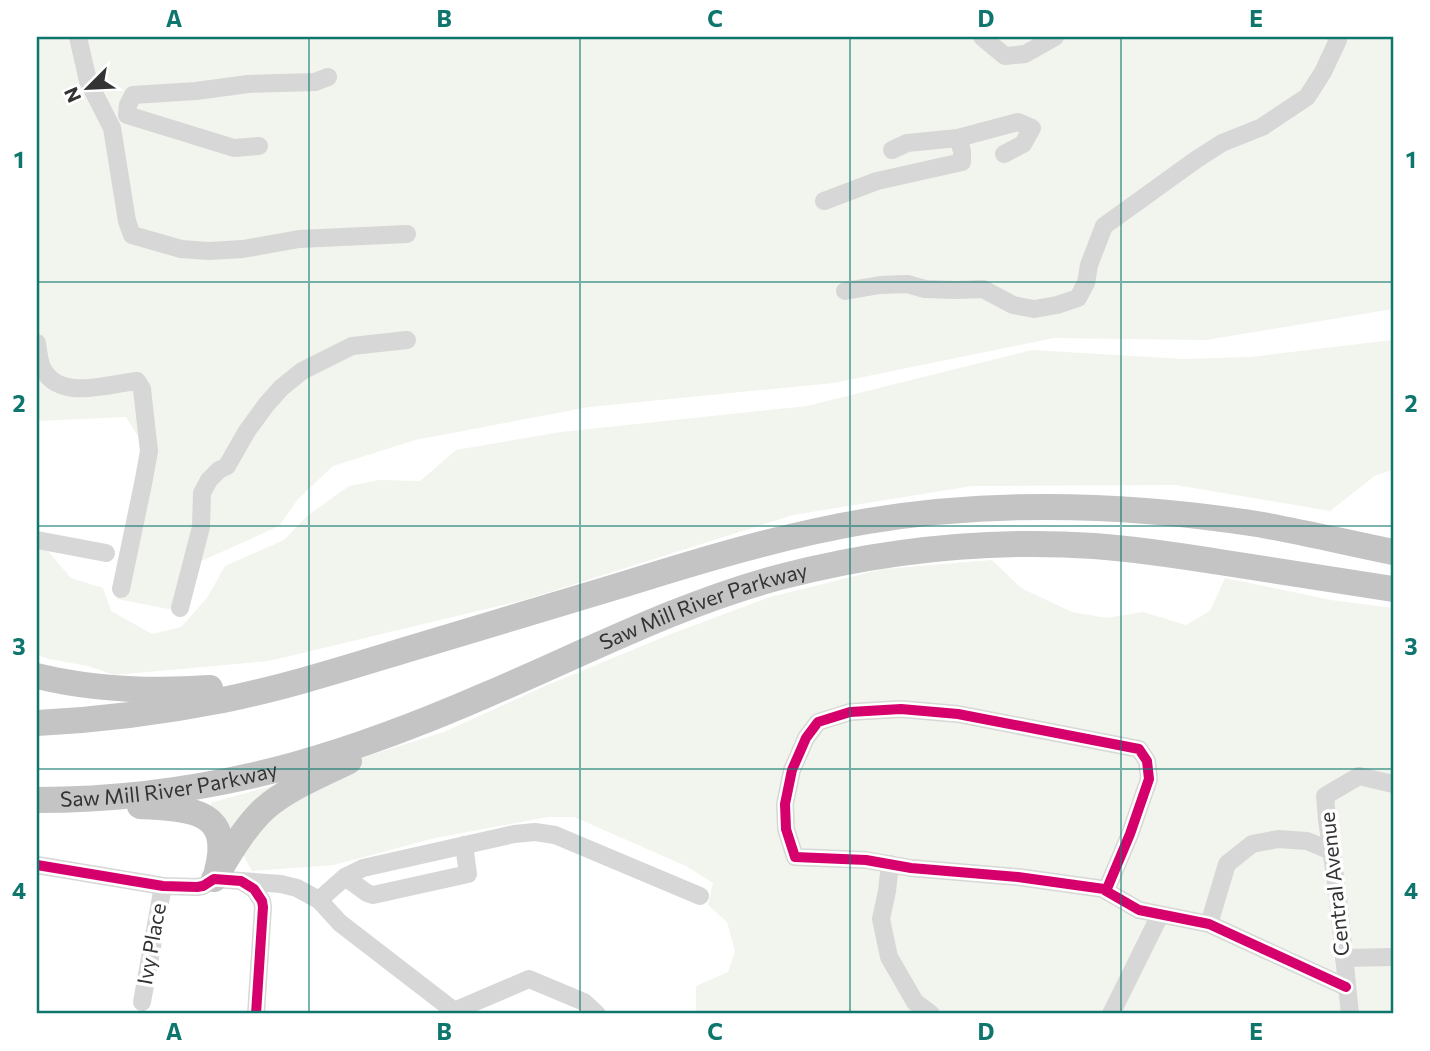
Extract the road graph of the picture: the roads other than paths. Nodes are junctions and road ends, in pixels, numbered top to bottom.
1 (78, 37) edge
2 (982, 37) edge
3 (1055, 37) edge
4 (1336, 37) edge
5 (328, 76) dead end
6 (127, 113) junction
7 (110, 123) junction
8 (958, 138) junction
9 (259, 146) dead end
10 (892, 150) dead end
11 (1004, 154) dead end
12 (824, 201) dead end
13 (407, 234) dead end
14 (845, 291) dead end
15 (407, 340) dead end
16 (37, 343) edge
17 (37, 540) edge
18 (1393, 552) edge
19 (106, 553) dead end
20 (121, 589) dead end
21 (1393, 589) edge
22 (180, 608) dead end
23 (37, 676) edge
24 (299, 681) junction
25 (439, 714) junction
26 (37, 723) edge
27 (1393, 784) edge
28 (47, 799) edge
29 (464, 845) junction
30 (1331, 851) junction
31 (890, 864) junction
32 (37, 865) edge
33 (345, 877) junction
34 (214, 879) junction
35 (241, 881) junction
36 (163, 886) junction
37 (1106, 891) junction
38 (700, 896) dead end
39 (319, 900) junction
40 (1160, 915) junction
41 (1209, 924) junction
42 (1393, 957) edge
43 (1344, 958) junction
44 (1346, 987) junction
45 (142, 1002) dead end
46 (456, 1013) edge
47 (256, 1014) edge
48 (597, 1014) edge
49 (931, 1014) edge
50 (1111, 1014) edge
51 (1350, 1014) edge

1 - 7 street
2 - 3 street
4 - 14 street
5 - 6 street
6 - 7 street
6 - 9 street
7 - 13 street
8 - 10 street
8 - 11 street
8 - 12 street
15 - 22 street
16 - 20 street
17 - 19 street
18 - 24 highway, Saw Mill River Parkway
21 - 25 highway, Saw Mill River Parkway
23 - 24 highway
24 - 26 highway, Saw Mill River Parkway
25 - 28 highway, Saw Mill River Parkway
25 - 34 highway
27 - 30 street, Central Avenue
28 - 34 highway
29 - 33 street
29 - 33 street
29 - 38 street
30 - 41 street
30 - 43 street, Central Avenue
31 - 37 street
31 - 37 street
31 - 49 street
32 - 36 street
33 - 39 street
34 - 35 street
34 - 36 street
35 - 39 street
35 - 47 street
36 - 45 street, Ivy Place
37 - 40 street
39 - 46 street
40 - 41 street
40 - 50 street
41 - 44 street
42 - 43 street
43 - 44 street, Central Avenue
44 - 51 street, Central Avenue
46 - 48 street

